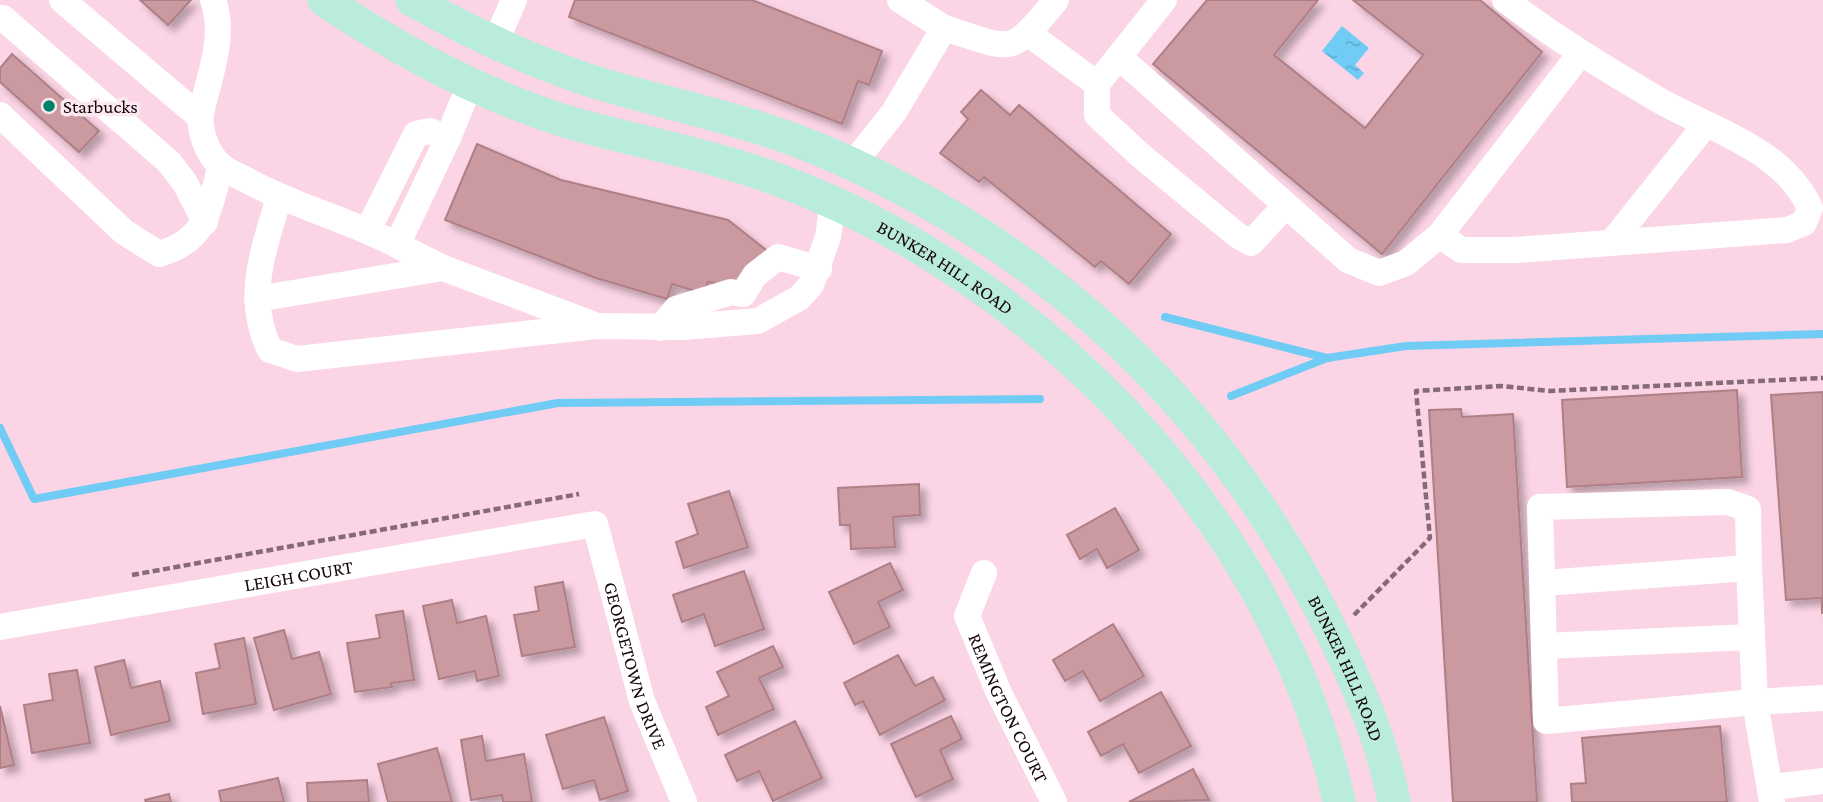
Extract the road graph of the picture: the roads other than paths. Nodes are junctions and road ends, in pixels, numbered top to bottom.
1 (62, 0) edge
2 (213, 0) edge
3 (324, 0) edge
4 (412, 0) edge
5 (514, 0) edge
6 (900, 0) edge
7 (1056, 0) edge
8 (1164, 0) edge
9 (1506, 0) edge
10 (7, 13) edge
11 (944, 27) junction
12 (1029, 34) junction
13 (494, 45) junction
14 (1580, 54) junction
15 (1119, 57) junction
16 (470, 84) junction
17 (1097, 84) junction
18 (0, 115) edge
19 (200, 117) junction
20 (1706, 124) junction
21 (448, 138) junction
22 (852, 165) junction
23 (220, 166) junction
24 (278, 197) junction
25 (833, 202) junction
26 (1286, 205) junction
27 (205, 222) junction
28 (368, 230) junction
29 (1440, 235) junction
30 (1612, 242) junction
31 (397, 245) junction
32 (443, 268) junction
33 (818, 269) junction
34 (257, 299) junction
35 (597, 326) junction
36 (660, 328) junction
37 (595, 524) joint
38 (1749, 568) junction
39 (984, 573) dead end
40 (1543, 583) junction
41 (0, 627) edge
42 (1751, 637) junction
43 (1544, 646) junction
44 (1823, 698) edge
45 (1755, 702) junction
46 (1823, 781) edge
47 (1772, 795) edge
48 (684, 802) edge
49 (1054, 802) edge
50 (1339, 802) edge
51 (1394, 802) edge

1 - 19 street
2 - 19 street
3 - 16 main road, BUNKER HILL ROAD
4 - 13 main road, BUNKER HILL ROAD
5 - 13 street
6 - 11 street
7 - 12 street
8 - 15 street
9 - 14 street
10 - 27 street
11 - 12 street
11 - 22 street
12 - 17 street
13 - 16 main road
13 - 22 main road, BUNKER HILL ROAD
14 - 20 street
14 - 29 street
15 - 17 street
15 - 26 street
16 - 21 street
16 - 25 main road, BUNKER HILL ROAD
17 - 26 street
18 - 27 street
19 - 23 street
20 - 30 street
20 - 30 street
21 - 28 street
21 - 31 street
22 - 25 main road
22 - 51 main road, BUNKER HILL ROAD
23 - 24 street
23 - 27 street
24 - 28 street
24 - 34 street
25 - 33 street
25 - 50 main road, BUNKER HILL ROAD
26 - 29 street
28 - 31 street
29 - 30 street
31 - 32 street
32 - 34 street
32 - 35 street
33 - 36 street
33 - 36 street
34 - 35 street
35 - 36 street
37 - 41 street, LEIGH COURT
37 - 48 street, GEORGETOWN DRIVE
38 - 40 street
38 - 40 street
38 - 42 street
39 - 49 street, REMINGTON COURT
40 - 43 street
42 - 43 street
42 - 45 street
43 - 45 street
44 - 45 street
45 - 47 street
46 - 47 street

